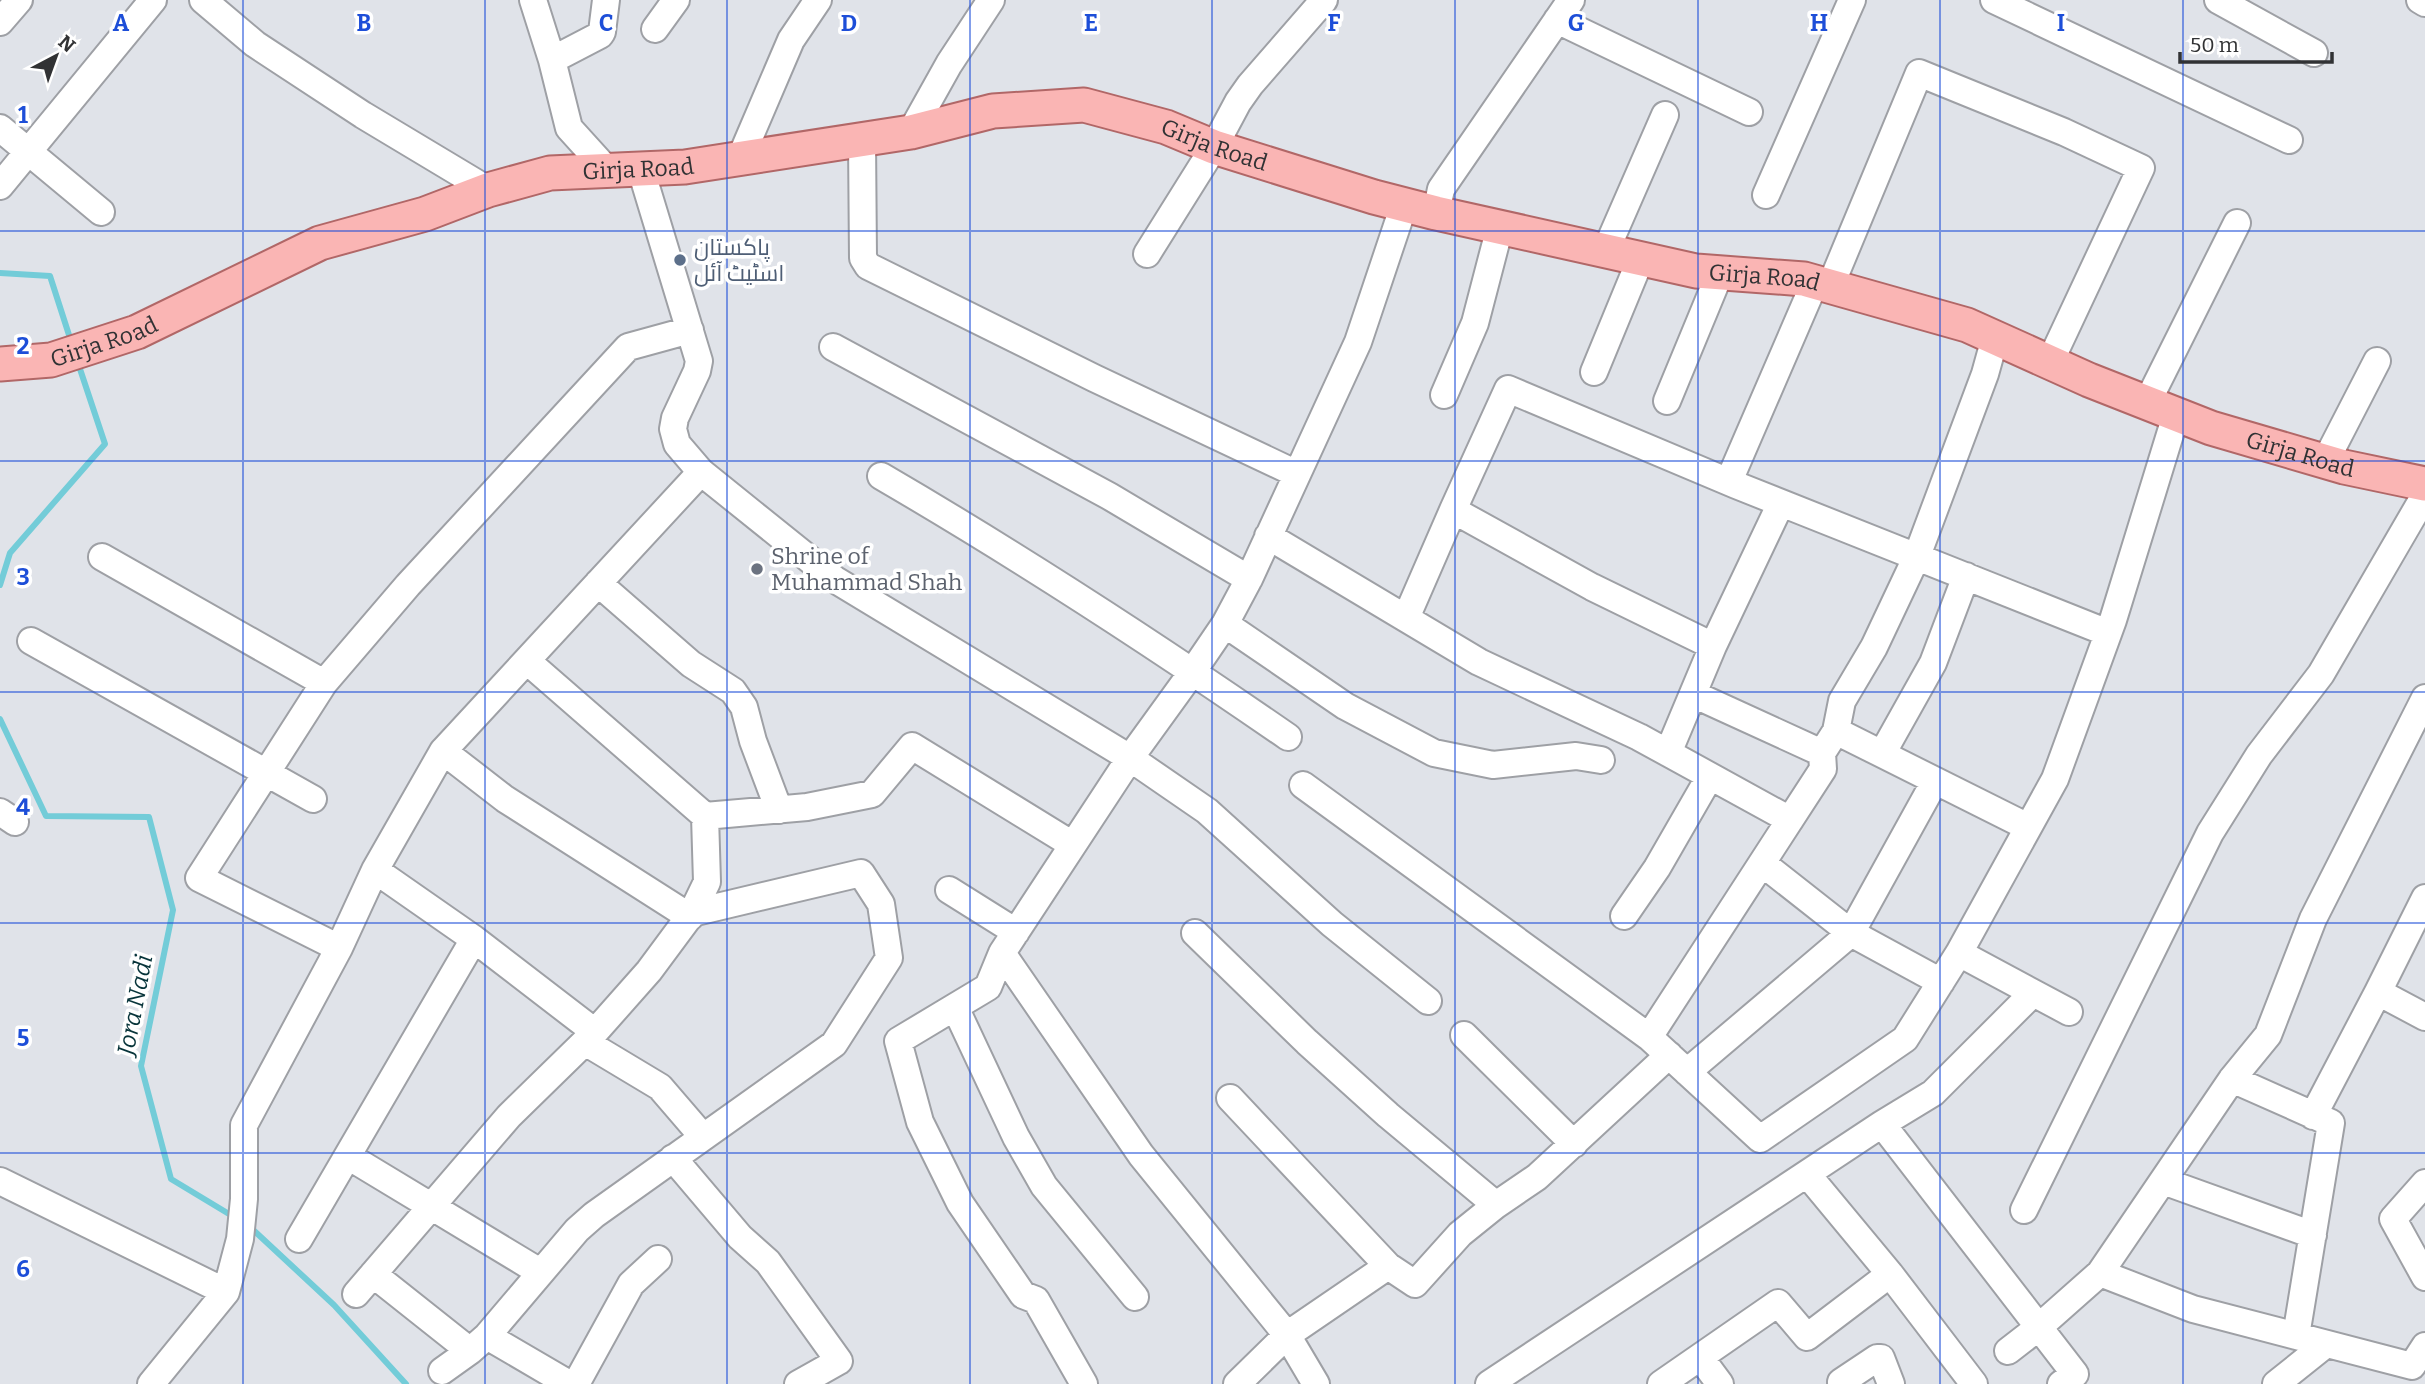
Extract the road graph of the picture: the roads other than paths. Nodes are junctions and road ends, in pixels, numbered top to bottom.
1 (19, 0) edge
2 (153, 0) edge
3 (203, 0) edge
4 (533, 0) edge
5 (606, 0) edge
6 (676, 0) edge
7 (818, 0) edge
8 (991, 0) edge
9 (1324, 0) edge
10 (1852, 0) edge
11 (1994, 0) edge
12 (2218, 0) edge
13 (2420, 0) edge
14 (2425, 3) edge
15 (1564, 10) edge
16 (0, 22) edge
17 (655, 29) dead end
18 (2314, 53) dead end
19 (552, 60) junction
20 (1749, 111) dead end
21 (1665, 116) dead end
22 (0, 128) edge
23 (911, 132) junction
24 (862, 140) junction
25 (2289, 140) dead end
26 (1214, 147) junction
27 (28, 152) junction
28 (740, 159) junction
29 (641, 170) junction
30 (608, 171) junction
31 (0, 186) edge
32 (488, 190) junction
33 (1766, 195) dead end
34 (1420, 209) junction
35 (101, 212) dead end
36 (2237, 223) dead end
37 (1500, 227) junction
38 (1606, 250) junction
39 (1147, 254) dead end
40 (1641, 258) junction
41 (1720, 273) junction
42 (1822, 285) junction
43 (690, 330) junction
44 (1995, 338) junction
45 (833, 347) dead end
46 (2377, 361) dead end
47 (2050, 362) junction
48 (0, 364) edge
49 (1594, 372) dead end
50 (1444, 395) dead end
51 (1667, 401) dead end
52 (2162, 409) junction
53 (2325, 462) junction
54 (701, 472) junction
55 (1297, 474) junction
56 (881, 476) dead end
57 (1729, 481) junction
58 (2425, 484) edge
59 (2425, 495) edge
60 (1781, 503) junction
61 (1453, 510) junction
62 (1268, 536) junction
63 (1917, 556) junction
64 (102, 557) dead end
65 (1966, 576) junction
66 (1249, 579) junction
67 (598, 583) junction
68 (1406, 618) junction
69 (1225, 624) junction
70 (2108, 633) junction
71 (31, 641) dead end
72 (1713, 646) junction
73 (527, 661) junction
74 (1193, 671) junction
75 (324, 683) junction
76 (1693, 694) junction
77 (2425, 698) edge
78 (1287, 737) dead end
79 (1829, 742) junction
80 (443, 751) junction
81 (1668, 753) junction
82 (1882, 754) junction
83 (1129, 758) junction
84 (1601, 760) dead end
85 (266, 772) junction
86 (1710, 776) junction
87 (1935, 780) junction
88 (1303, 785) dead end
89 (313, 799) dead end
90 (779, 810) junction
91 (705, 816) junction
92 (1790, 820) junction
93 (2028, 827) junction
94 (1073, 845) junction
95 (1762, 863) junction
96 (375, 870) junction
97 (949, 890) dead end
98 (2425, 898) edge
99 (691, 915) junction
100 (1624, 916) dead end
101 (1195, 933) dead end
102 (1851, 933) junction
103 (474, 939) junction
104 (1009, 943) junction
105 (339, 948) junction
106 (1959, 953) junction
107 (1941, 982) junction
108 (2378, 992) junction
109 (2033, 993) junction
110 (1428, 1001) dead end
111 (955, 1007) junction
112 (2069, 1012) dead end
113 (2425, 1017) edge
114 (1464, 1035) dead end
115 (590, 1037) junction
116 (1649, 1037) junction
117 (1678, 1064) junction
118 (2232, 1079) junction
119 (1230, 1098) dead end
120 (2313, 1116) junction
121 (1882, 1124) junction
122 (703, 1137) junction
123 (1574, 1143) junction
124 (348, 1156) junction
125 (673, 1158) junction
126 (1807, 1174) junction
127 (0, 1181) edge
128 (2163, 1181) junction
129 (2425, 1183) edge
130 (1496, 1205) junction
131 (431, 1206) junction
132 (2024, 1210) dead end
133 (2313, 1235) junction
134 (299, 1239) dead end
135 (658, 1259) dead end
136 (1388, 1266) junction
137 (540, 1272) junction
138 (2101, 1273) junction
139 (1890, 1274) junction
140 (2425, 1277) edge
141 (226, 1292) junction
142 (1135, 1297) dead end
143 (2039, 1327) junction
144 (1287, 1335) junction
145 (2296, 1336) junction
146 (478, 1344) junction
147 (2326, 1344) junction
148 (2425, 1346) edge
149 (2008, 1351) dead end
150 (1700, 1357) junction
151 (442, 1371) dead end
152 (1841, 1382) dead end
153 (151, 1384) edge
154 (569, 1384) edge
155 (576, 1384) edge
156 (798, 1384) edge
157 (1084, 1384) edge
158 (1237, 1384) edge
159 (1316, 1384) edge
160 (1489, 1384) edge
161 (1661, 1384) edge
162 (1720, 1384) edge
163 (1891, 1384) edge
164 (1974, 1384) edge
165 (2061, 1384) edge
166 (2276, 1384) edge

1 - 16 street
2 - 27 street
3 - 32 street
4 - 19 street
5 - 19 street
6 - 17 street
7 - 28 street
8 - 23 street
9 - 26 street
10 - 33 street
11 - 25 street
12 - 18 street
13 - 14 street
15 - 20 street
15 - 34 street
19 - 30 street
21 - 38 street
22 - 27 street
23 - 24 main road, Girja Road
23 - 26 main road, Girja Road
24 - 28 main road, Girja Road
24 - 55 street
26 - 34 main road, Girja Road
26 - 39 street
27 - 31 street
27 - 35 street
28 - 29 main road, Girja Road
29 - 30 main road, Girja Road
29 - 43 street
30 - 32 main road, Girja Road
32 - 48 main road, Girja Road
34 - 37 main road, Girja Road
34 - 55 street
36 - 52 street
37 - 38 main road, Girja Road
37 - 50 street
38 - 40 main road, Girja Road
40 - 41 main road, Girja Road
40 - 49 street
41 - 42 main road, Girja Road
41 - 51 street
42 - 44 main road, Girja Road
42 - 47 street
42 - 57 street
43 - 54 street
43 - 75 street
44 - 47 main road, Girja Road
44 - 63 street
45 - 66 street
46 - 53 street
47 - 52 main road, Girja Road
52 - 53 main road, Girja Road
52 - 70 street
53 - 58 main road, Girja Road
54 - 67 street
54 - 83 street
55 - 62 street
56 - 74 street
57 - 60 street
57 - 61 street
59 - 132 street
60 - 63 street
60 - 72 street
61 - 68 street
61 - 72 street
62 - 66 street
62 - 68 street
63 - 65 street
63 - 79 street
64 - 75 street
65 - 70 street
65 - 82 street
66 - 69 street
67 - 73 street
67 - 90 street
68 - 81 street
69 - 74 street
69 - 84 street
70 - 93 street
71 - 85 street
72 - 76 street
73 - 80 street
73 - 91 street
74 - 78 street
74 - 83 street
75 - 85 street
76 - 79 street
76 - 81 street
77 - 118 street
79 - 82 street
79 - 92 street
80 - 96 street
80 - 99 street
81 - 86 street
82 - 87 street
83 - 94 street
83 - 110 street
85 - 89 street
85 - 105 street
86 - 92 street
86 - 100 street
87 - 93 street
87 - 102 street
88 - 116 street
90 - 91 street
90 - 94 street
91 - 99 street
92 - 95 street
93 - 106 street
94 - 104 street
95 - 102 street
95 - 116 street
96 - 103 street
96 - 105 street
97 - 104 street
98 - 108 street
99 - 115 street
99 - 122 street
101 - 130 street
102 - 107 street
102 - 117 street
103 - 115 street
103 - 124 street
104 - 111 street
104 - 144 street
105 - 141 street
106 - 107 street
106 - 109 street
107 - 117 street
108 - 113 street
108 - 120 street
109 - 112 street
109 - 121 street
111 - 142 street
111 - 157 street
114 - 123 street
115 - 122 street
115 - 131 street
116 - 117 street
117 - 123 street
118 - 120 street
118 - 128 street
119 - 136 street
120 - 133 street
121 - 126 street
121 - 143 street
122 - 125 street
123 - 130 street
124 - 131 street
124 - 134 street
125 - 137 street
125 - 156 street
126 - 139 street
126 - 160 street
127 - 141 street
128 - 133 street
128 - 138 street
129 - 140 street
130 - 136 street
131 - 137 street
131 - 146 street
133 - 145 street
135 - 155 street
136 - 144 street
137 - 146 street
138 - 143 street
138 - 145 street
139 - 150 street
139 - 164 street
141 - 153 street
143 - 149 street
143 - 165 street
144 - 158 street
144 - 159 street
145 - 147 street
146 - 151 street
146 - 154 street
147 - 148 street
147 - 166 street
150 - 161 street
150 - 162 street
152 - 163 street

